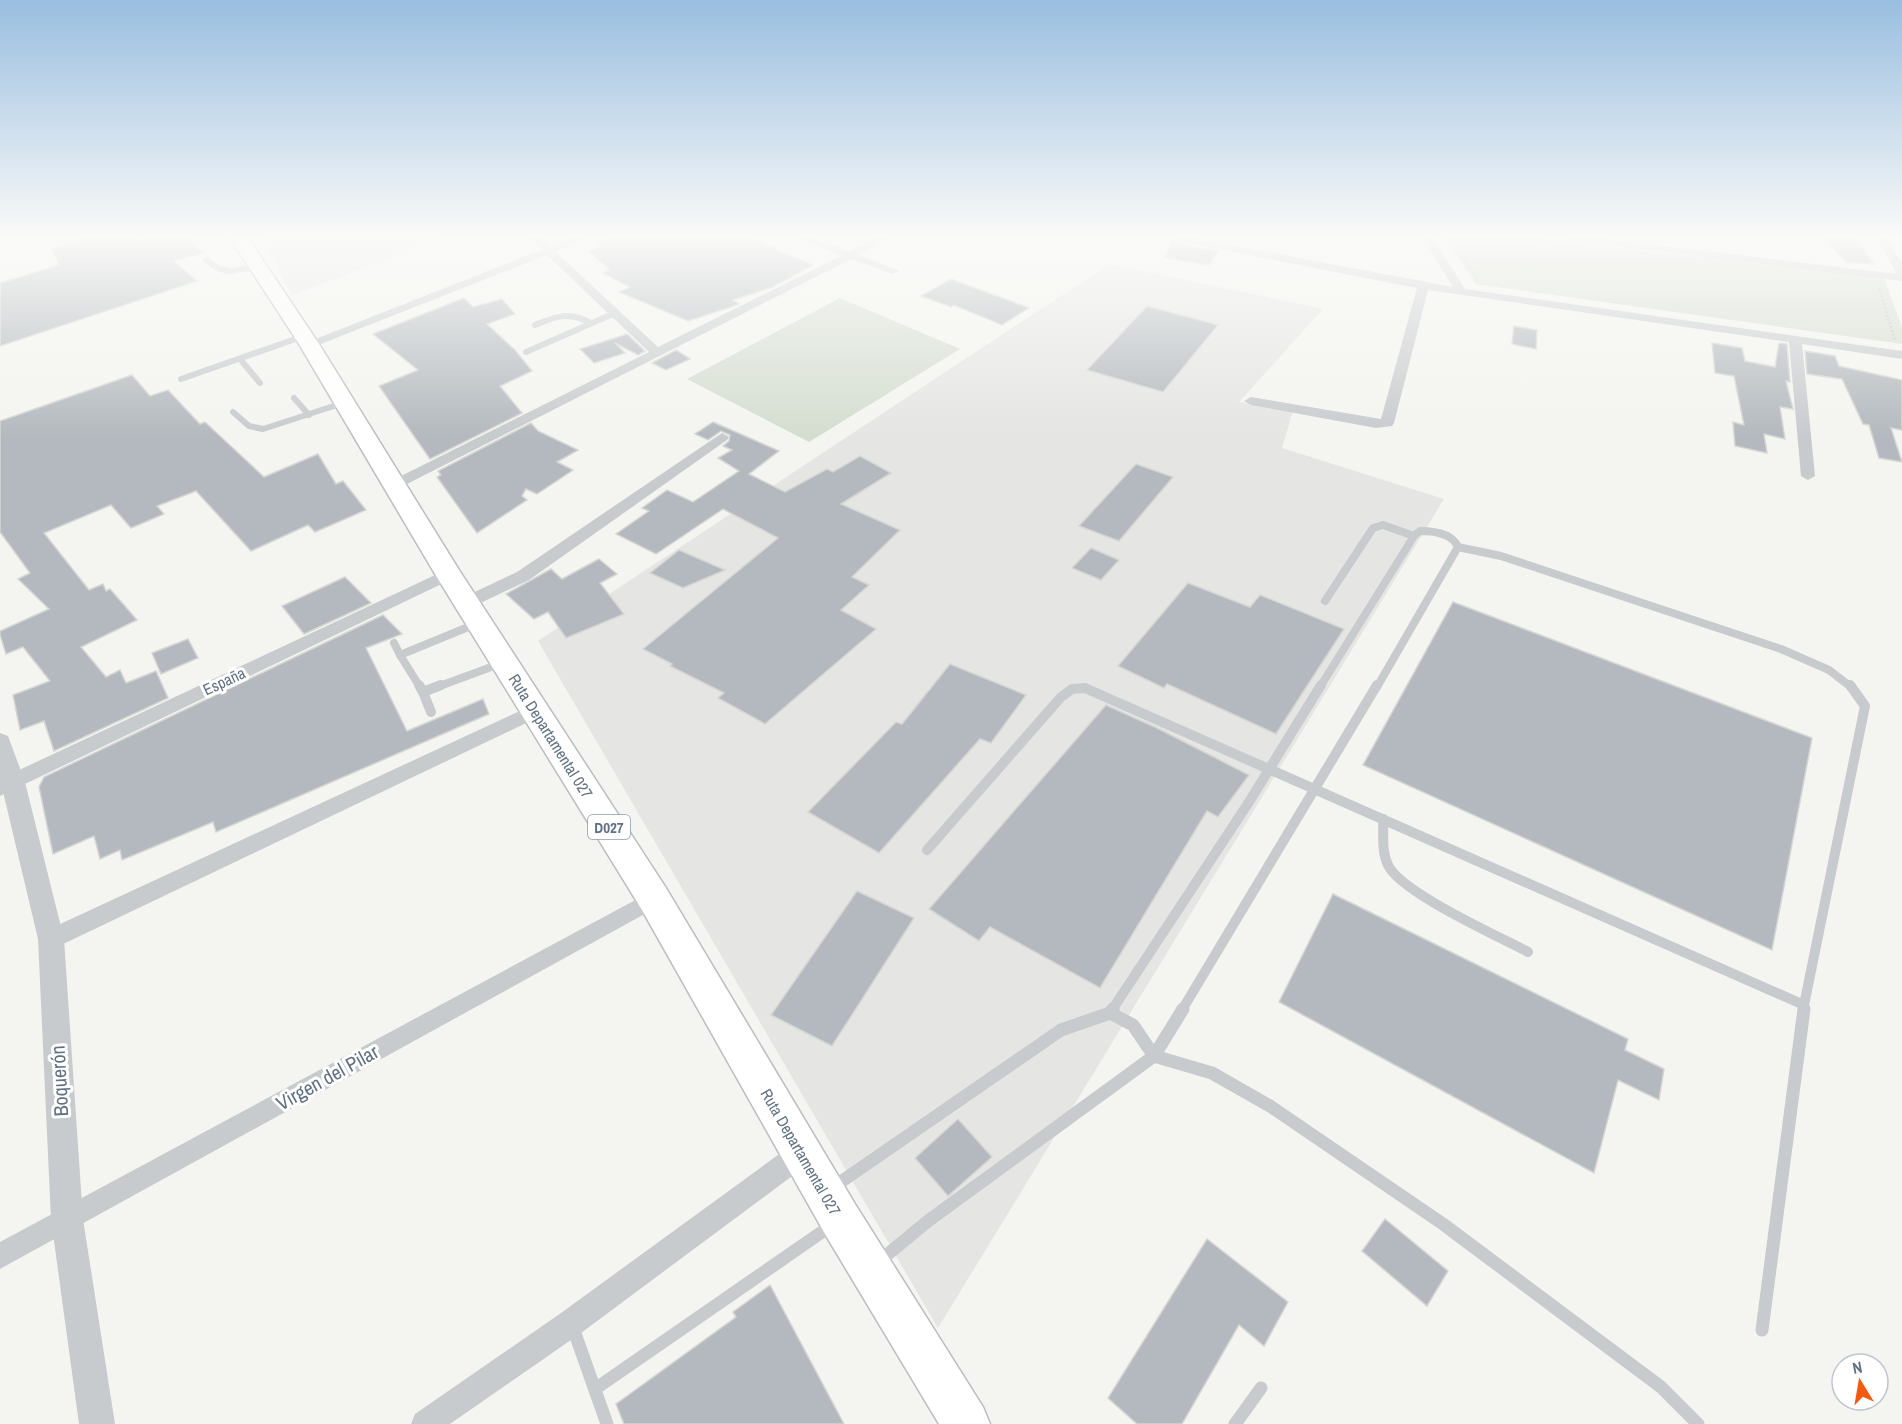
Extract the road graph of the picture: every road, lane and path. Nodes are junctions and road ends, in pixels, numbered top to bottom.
1 (283, 304) edge
2 (404, 304) edge
3 (606, 304) edge
4 (751, 304) edge
5 (1418, 304) edge
6 (1553, 304) edge
7 (1884, 304) edge
8 (615, 313) junction
9 (591, 323) junction
10 (535, 325) dead end
11 (307, 340) junction
12 (1795, 340) junction
13 (1894, 341) dead end
14 (526, 352) dead end
15 (657, 353) junction
16 (1902, 355) edge
17 (240, 359) junction
18 (181, 379) dead end
19 (260, 383) dead end
20 (294, 398) dead end
21 (1251, 401) dead end
22 (343, 403) junction
23 (233, 412) dead end
24 (309, 415) junction
25 (722, 437) dead end
26 (1808, 476) dead end
27 (394, 485) junction
28 (1414, 536) junction
29 (1458, 547) junction
30 (448, 574) junction
31 (1325, 601) dead end
32 (473, 613) junction
33 (394, 643) dead end
34 (400, 655) junction
35 (505, 662) junction
36 (423, 692) junction
37 (431, 711) dead end
38 (535, 711) junction
39 (0, 742) edge
40 (1269, 770) junction
41 (6, 785) edge
42 (1317, 789) junction
43 (1383, 819) junction
44 (927, 850) dead end
45 (654, 898) junction
46 (51, 939) junction
47 (1528, 951) dead end
48 (1804, 1005) junction
49 (1110, 1013) junction
50 (1154, 1056) junction
51 (802, 1153) junction
52 (832, 1206) junction
53 (67, 1219) junction
54 (0, 1256) edge
55 (871, 1268) junction
56 (571, 1323) junction
57 (1762, 1330) dead end
58 (1261, 1388) dead end
59 (595, 1389) junction
60 (97, 1424) edge
61 (425, 1424) edge
62 (607, 1424) edge
63 (966, 1424) edge
64 (1235, 1424) edge
65 (1698, 1424) edge

1 - 11 main road, Ruta Departamental 027 / D027
2 - 11 street
3 - 8 street
4 - 15 street
5 - 21 street
6 - 12 street
7 - 13 path
8 - 9 lane
8 - 15 street
9 - 10 lane
9 - 14 lane
11 - 17 lane
11 - 22 main road, Ruta Departamental 027 / D027
12 - 16 street
12 - 26 street
15 - 27 street
17 - 18 lane
17 - 19 lane
20 - 24 lane
22 - 24 lane
22 - 27 main road, Ruta Departamental 027 / D027
23 - 24 lane
25 - 32 street
27 - 30 main road, Ruta Departamental 027 / D027
28 - 29 lane
28 - 31 lane
28 - 40 lane
29 - 42 lane
29 - 48 lane
30 - 32 main road, Ruta Departamental 027 / D027
30 - 41 street, España
32 - 34 lane
32 - 35 main road, Ruta Departamental 027 / D027
33 - 34 lane
34 - 36 lane
35 - 36 lane
35 - 38 main road, Ruta Departamental 027 / D027
36 - 37 lane
38 - 45 main road, Ruta Departamental 027 / D027
38 - 46 street
39 - 41 street, Boquerón
40 - 42 lane
40 - 44 lane
40 - 49 lane
41 - 46 street, Boquerón
42 - 43 lane
42 - 50 lane
43 - 47 lane
43 - 48 lane
45 - 51 main road, Ruta Departamental 027 / D027
45 - 53 street, Virgen del Pilar
46 - 53 street, Boquerón
48 - 57 lane
49 - 50 lane
49 - 52 lane
50 - 55 lane
50 - 65 lane
51 - 52 main road, Ruta Departamental 027 / D027
51 - 56 street
52 - 55 main road, Ruta Departamental 027 / D027
52 - 59 lane
53 - 54 street, Virgen del Pilar
53 - 60 street, Boquerón
55 - 63 main road, Ruta Departamental 027 / D027
56 - 59 lane
56 - 61 street
58 - 64 lane
59 - 62 lane

